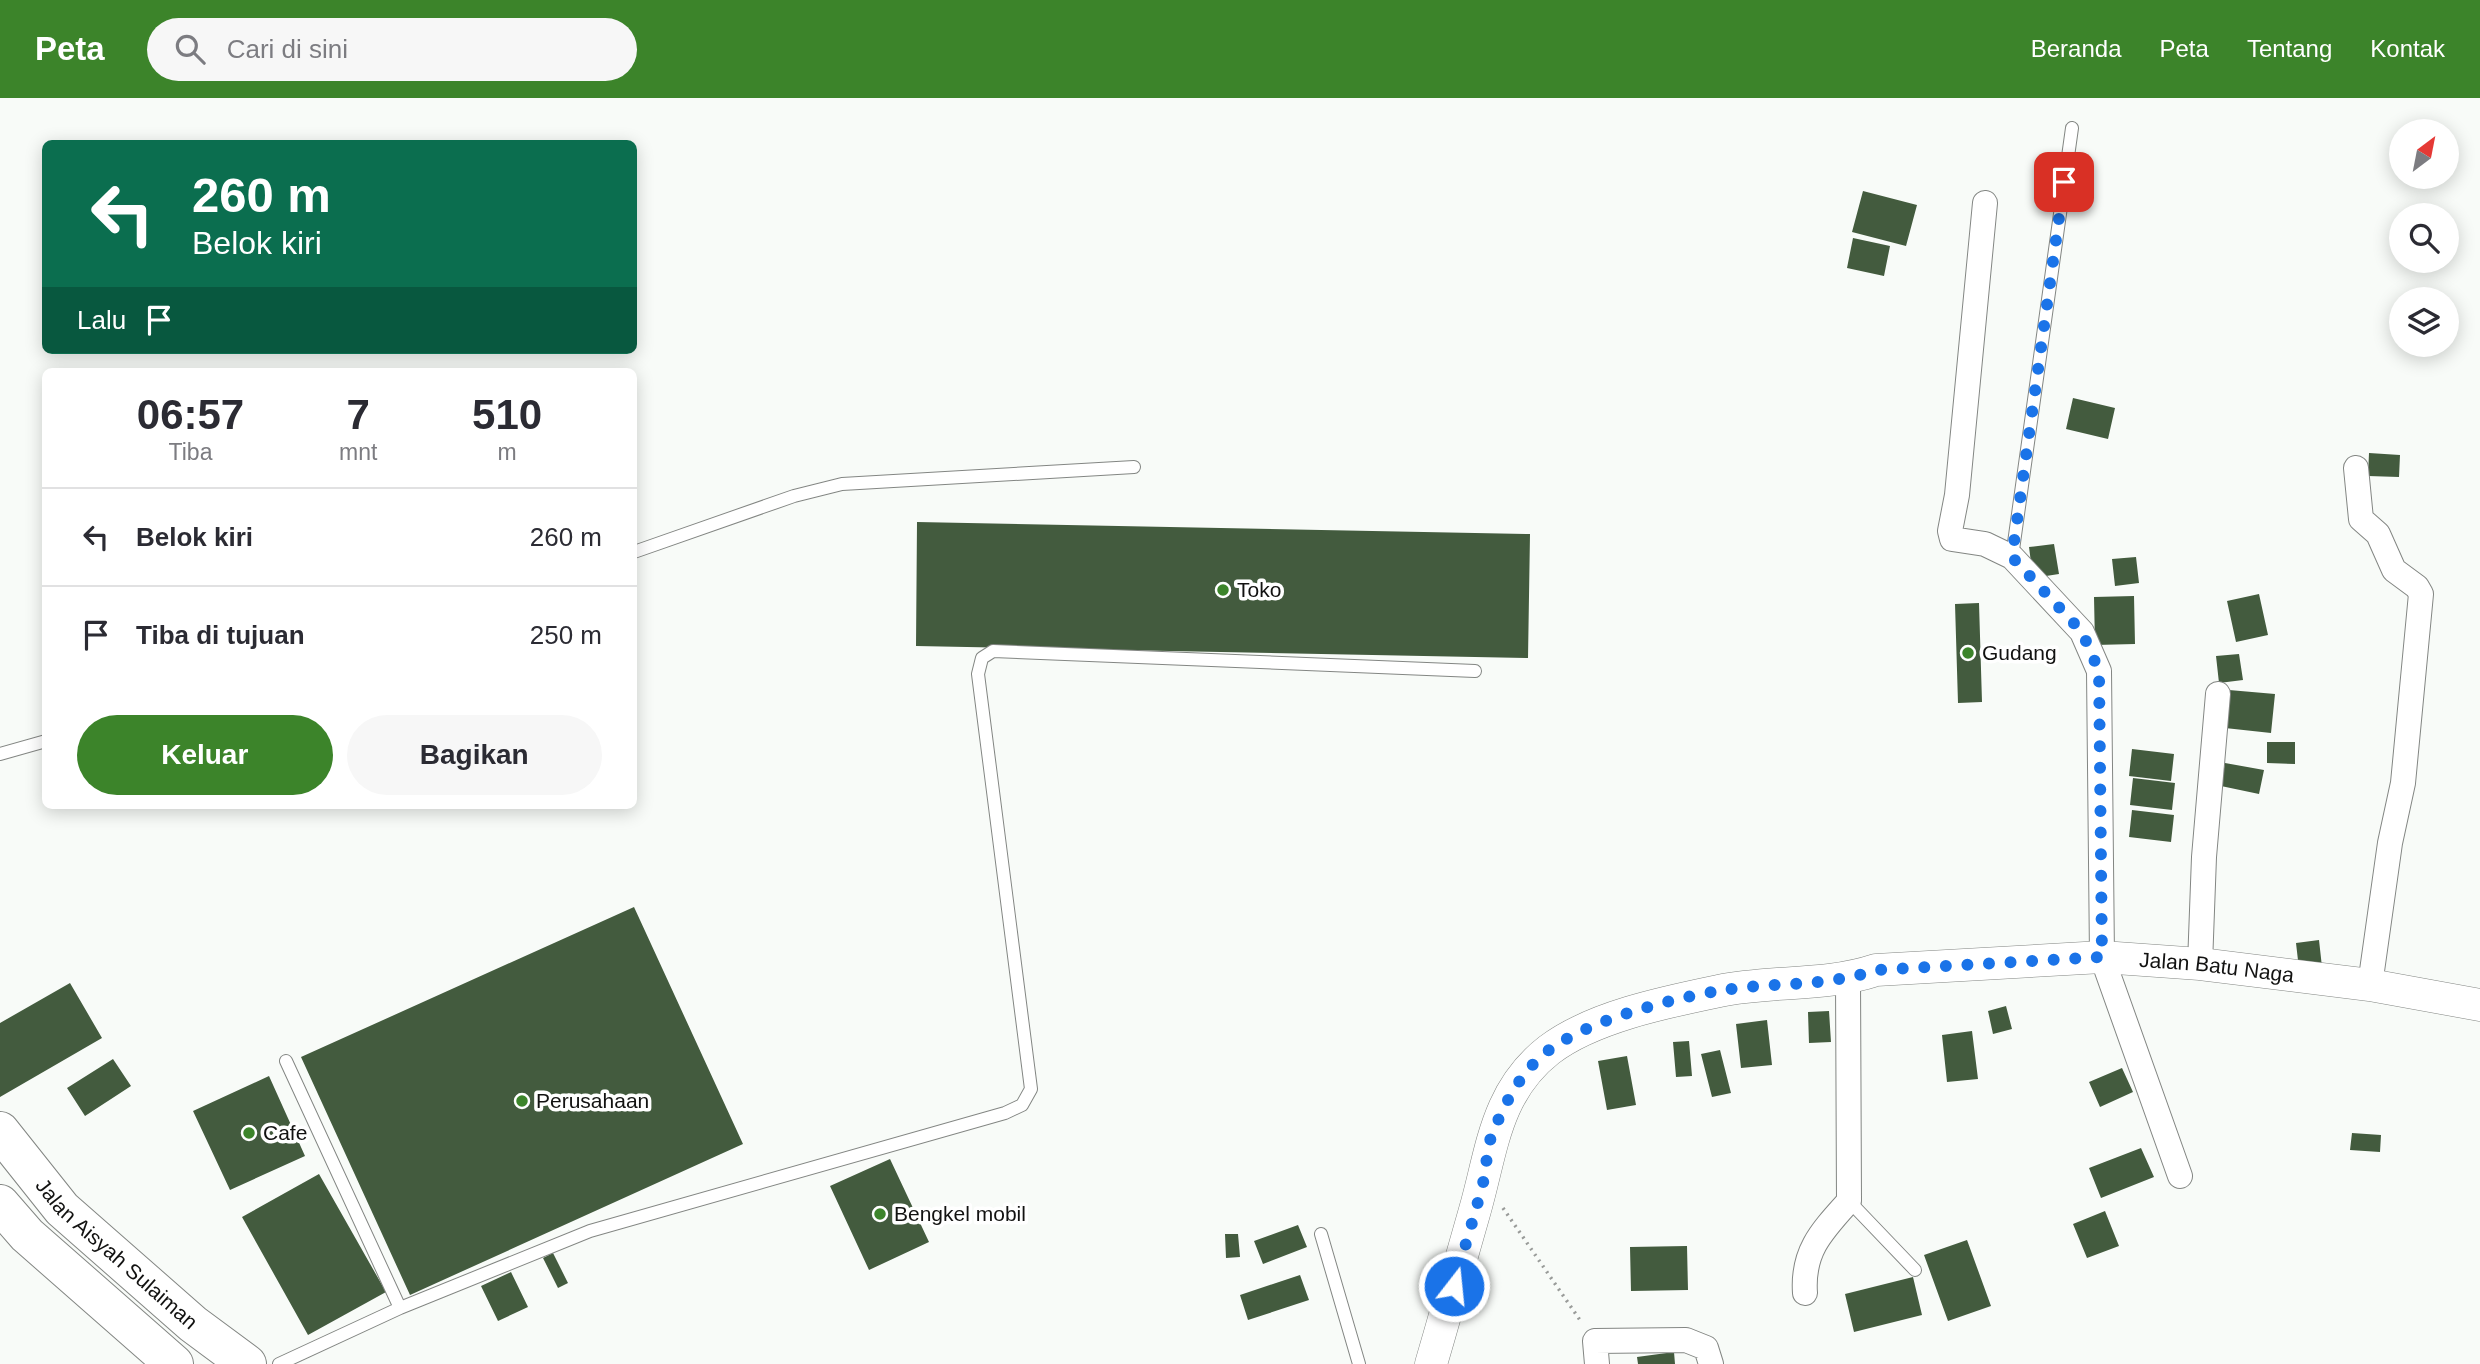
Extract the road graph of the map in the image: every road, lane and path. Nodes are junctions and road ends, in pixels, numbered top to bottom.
1 (2071, 128) dead end
2 (1985, 203) dead end
3 (1133, 467) dead end
4 (2356, 468) dead end
5 (637, 551) edge
6 (2012, 557) junction
7 (1475, 671) dead end
8 (2218, 694) dead end
9 (42, 742) edge
10 (0, 754) edge
11 (2102, 957) junction
12 (2200, 964) junction
13 (1849, 979) junction
14 (2370, 985) junction
15 (2480, 1005) edge
16 (286, 1061) dead end
17 (0, 1131) edge
18 (2180, 1176) dead end
19 (1483, 1181) junction
20 (1849, 1201) junction
21 (0, 1204) edge
22 (1321, 1234) dead end
23 (1915, 1270) dead end
24 (1805, 1293) dead end
25 (400, 1308) junction
26 (1596, 1352) edge
27 (174, 1364) edge
28 (247, 1364) edge
29 (279, 1364) edge
30 (1359, 1364) edge
31 (1431, 1364) edge
32 (1711, 1364) edge

1 - 6 lane
2 - 6 street
3 - 5 lane
4 - 14 street
6 - 11 street
7 - 25 lane
8 - 12 street
9 - 10 lane
11 - 12 street, Jalan Batu Naga
11 - 13 street, Jalan Batu Naga
11 - 18 street
12 - 14 street, Jalan Batu Naga
13 - 19 street, Jalan Batu Naga
13 - 20 street
14 - 15 street, Jalan Batu Naga
16 - 25 lane
17 - 28 highway, Jalan Aisyah Sulaiman
19 - 26 path
19 - 31 street, Jalan Batu Naga
20 - 23 lane
20 - 24 street
21 - 27 highway
22 - 30 lane
25 - 29 lane
26 - 32 street

